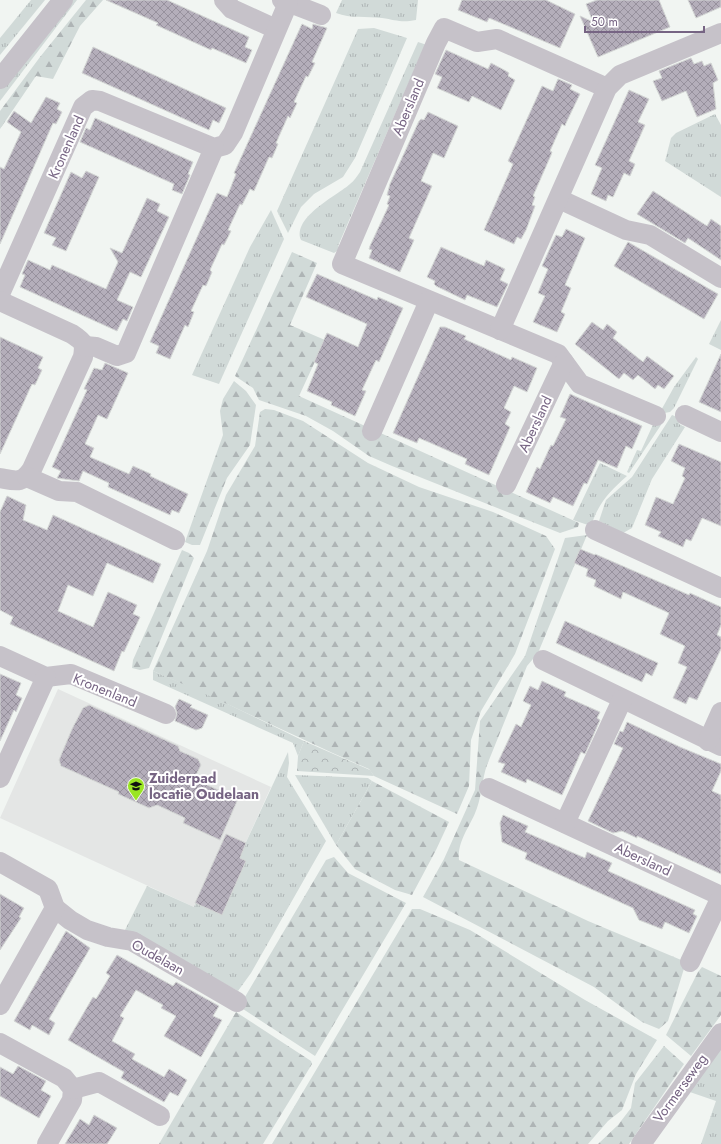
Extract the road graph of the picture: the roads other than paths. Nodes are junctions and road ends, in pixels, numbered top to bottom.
1 (51, 0) edge
2 (63, 0) edge
3 (224, 0) edge
4 (285, 2) edge
5 (321, 14) dead end
6 (276, 29) junction
7 (721, 33) edge
8 (0, 61) edge
9 (0, 79) edge
10 (607, 88) junction
11 (214, 148) junction
12 (559, 199) junction
13 (721, 278) edge
14 (0, 294) edge
15 (0, 301) edge
16 (429, 301) junction
17 (500, 330) junction
18 (85, 346) junction
19 (564, 362) junction
20 (685, 415) dead end
21 (656, 416) dead end
22 (372, 431) dead end
23 (721, 432) edge
24 (27, 477) junction
25 (0, 478) edge
26 (506, 485) dead end
27 (595, 530) dead end
28 (174, 540) dead end
29 (721, 588) edge
30 (0, 656) edge
31 (543, 660) dead end
32 (46, 677) junction
33 (622, 700) junction
34 (721, 712) edge
35 (166, 714) dead end
36 (715, 743) edge
37 (0, 778) edge
38 (489, 788) dead end
39 (565, 823) junction
40 (0, 862) edge
41 (721, 896) edge
42 (55, 908) junction
43 (690, 962) dead end
44 (238, 1002) dead end
45 (0, 1006) edge
46 (721, 1033) edge
47 (0, 1043) edge
48 (73, 1089) junction
49 (160, 1116) dead end
50 (47, 1144) edge
51 (641, 1144) edge

1 - 8 street
2 - 9 street
3 - 6 street
4 - 5 street
4 - 6 street
6 - 11 street
7 - 10 street
10 - 12 street
10 - 16 street, Abersland
11 - 14 street, Kronenland
11 - 18 street
12 - 13 street
12 - 17 street
15 - 18 street
16 - 17 street, Abersland
16 - 22 street
17 - 19 street, Abersland
18 - 24 street
19 - 21 street, Abersland
19 - 26 street, Abersland
20 - 23 street
24 - 25 street
24 - 28 street
27 - 29 street
30 - 32 street
31 - 33 street
32 - 35 street, Kronenland
32 - 37 street
33 - 36 street
33 - 39 street
34 - 36 street
38 - 39 street, Abersland
39 - 41 street, Abersland
40 - 42 street
41 - 43 street, Abersland
42 - 44 street, Oudelaan
42 - 45 street
46 - 51 street, Vormerseweg
47 - 48 street
48 - 49 street
48 - 50 street

